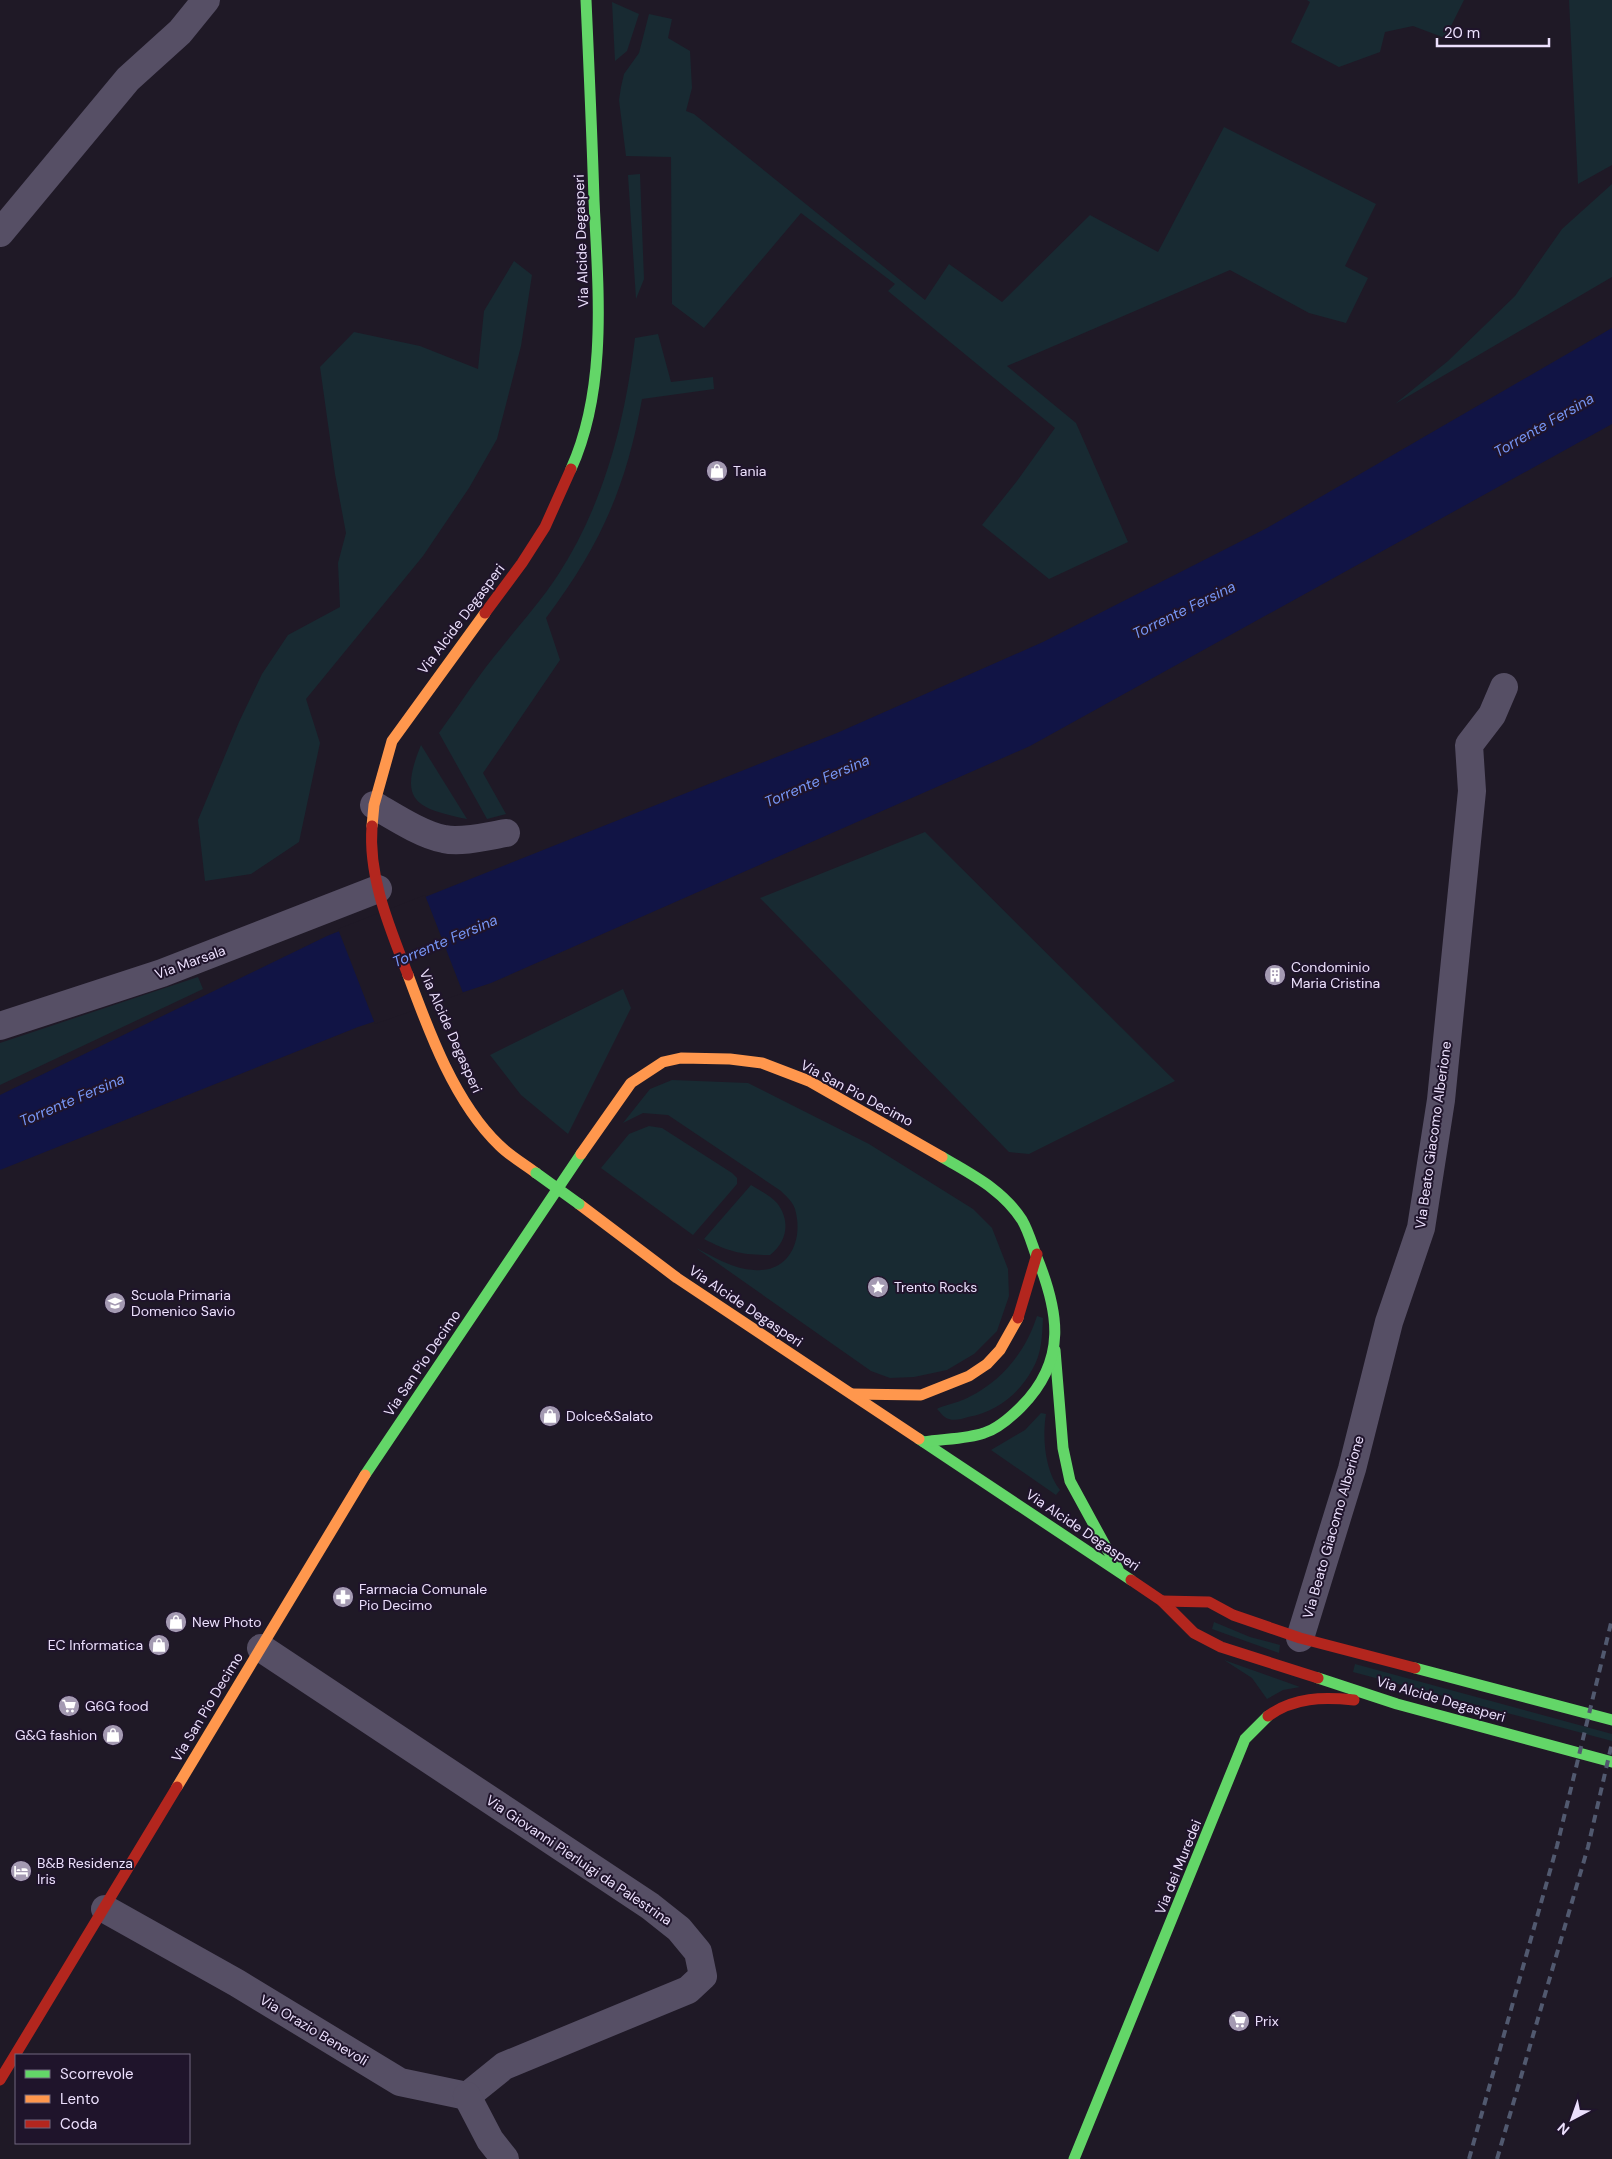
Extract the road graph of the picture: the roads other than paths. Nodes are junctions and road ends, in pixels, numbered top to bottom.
1 (206, 0) edge
2 (586, 0) edge
3 (0, 233) edge
4 (1504, 687) dead end
5 (374, 805) junction
6 (506, 833) dead end
7 (380, 898) junction
8 (0, 1026) edge
9 (1037, 1254) junction
10 (1055, 1344) junction
11 (852, 1394) junction
12 (924, 1442) junction
13 (1120, 1572) junction
14 (1162, 1601) junction
15 (1300, 1638) junction
16 (261, 1648) junction
17 (1397, 1704) junction
18 (1612, 1720) edge
19 (1612, 1762) edge
20 (105, 1909) junction
21 (16, 2054) edge
22 (15, 2056) edge
23 (0, 2080) edge
24 (467, 2096) junction
25 (505, 2159) edge
26 (1074, 2159) edge

1 - 3 street
2 - 5 street, Via Alcide Degasperi
4 - 15 street, Via Beato Giacomo Alberione
5 - 6 street
5 - 7 street, Via Alcide Degasperi
7 - 8 street, Via Marsala
7 - 11 street, Via Alcide Degasperi, bridge
9 - 10 street, Via San Pio Decimo
9 - 11 street
9 - 16 street, Via San Pio Decimo
10 - 12 street, Via San Pio Decimo
10 - 13 street
11 - 12 street, Via Alcide Degasperi
12 - 13 street, Via Alcide Degasperi
13 - 14 street, Via Alcide Degasperi
14 - 15 street, Via Alcide Degasperi
14 - 17 street, Via Alcide Degasperi
15 - 18 street, Via Alcide Degasperi
16 - 20 street, Via San Pio Decimo
16 - 24 street, Via Giovanni Pierluigi da Palestrina
17 - 19 street, Via Alcide Degasperi
17 - 26 street, Via dei Muredei
20 - 21 street, Via San Pio Decimo
20 - 24 street, Via Orazio Benevoli
22 - 23 street, Via San Pio Decimo
24 - 25 street

